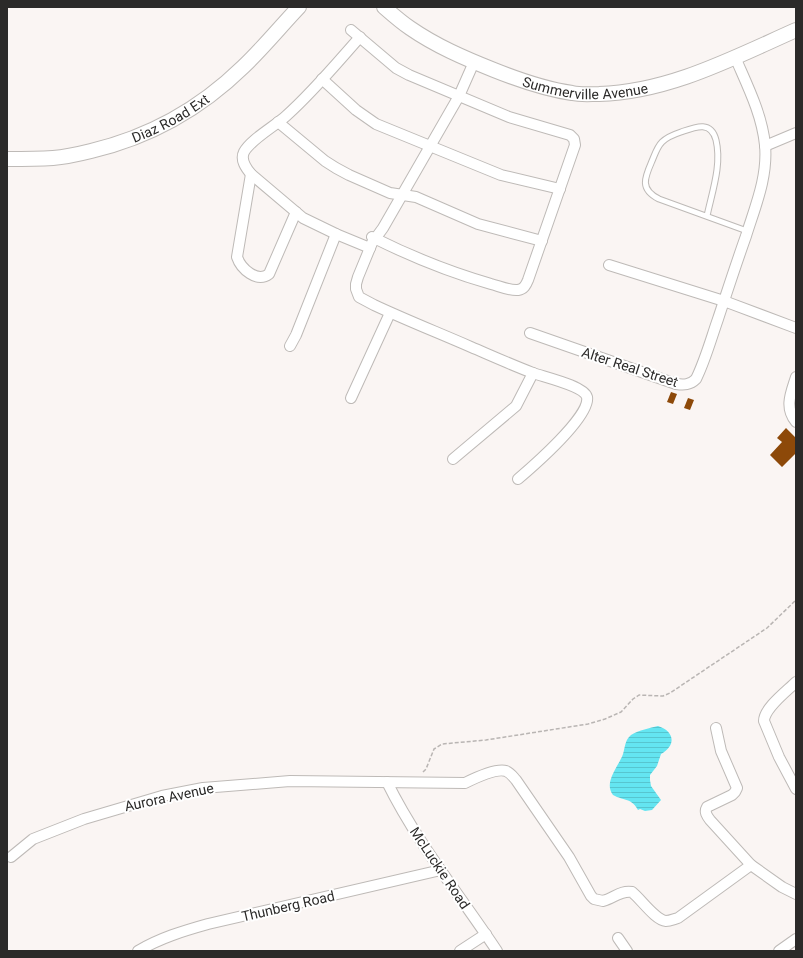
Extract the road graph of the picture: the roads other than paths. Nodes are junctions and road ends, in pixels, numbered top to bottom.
1 (299, 7) edge
2 (384, 7) edge
3 (351, 30) dead end
4 (796, 30) edge
5 (360, 37) junction
6 (735, 57) junction
7 (470, 60) junction
8 (322, 79) junction
9 (457, 96) junction
10 (278, 122) junction
11 (796, 133) edge
12 (428, 144) junction
13 (765, 146) junction
14 (7, 159) edge
15 (251, 174) junction
16 (560, 190) junction
17 (399, 195) junction
18 (296, 212) junction
19 (707, 216) junction
20 (747, 230) junction
21 (336, 234) junction
22 (542, 241) junction
23 (373, 242) junction
24 (609, 265) dead end
25 (724, 301) junction
26 (390, 313) junction
27 (796, 328) edge
28 (530, 333) dead end
29 (290, 346) dead end
30 (533, 373) junction
31 (796, 377) edge
32 (351, 398) dead end
33 (796, 422) edge
34 (453, 459) dead end
35 (518, 479) dead end
36 (796, 682) edge
37 (716, 728) dead end
38 (387, 782) junction
39 (796, 789) edge
40 (11, 857) dead end
41 (751, 865) junction
42 (441, 870) junction
43 (796, 894) edge
44 (486, 934) junction
45 (618, 938) dead end
46 (796, 939) edge
47 (138, 951) edge
48 (460, 951) edge
49 (497, 951) edge
50 (627, 951) edge
51 (779, 951) edge

1 - 14 street, Diaz Road Ext
2 - 7 street, Summerville Avenue
3 - 5 street
4 - 6 street, Summerville Avenue
5 - 8 street
5 - 9 street
6 - 7 street, Summerville Avenue
6 - 13 street, Alter Real Street
7 - 9 street
8 - 10 street
8 - 12 street
9 - 12 street
9 - 16 street
10 - 15 street
10 - 17 street
11 - 13 street
12 - 16 street
12 - 17 street
13 - 20 street, Alter Real Street
15 - 18 street
15 - 18 street
16 - 22 street
17 - 22 street
17 - 23 street
18 - 21 street
19 - 19 lane
19 - 20 lane
20 - 25 street, Alter Real Street
21 - 23 street
21 - 29 street
22 - 23 street
23 - 26 street
24 - 25 street
25 - 27 street
25 - 28 street, Alter Real Street
26 - 30 street
26 - 32 street
30 - 34 street
30 - 35 street
31 - 33 street
36 - 39 street
37 - 41 street
38 - 40 street, Aurora Avenue
38 - 41 street, Aurora Avenue
38 - 42 street, McLuckie Road
41 - 43 street
42 - 44 street, McLuckie Road
42 - 47 street, Thunberg Road
44 - 48 street
44 - 49 street, McLuckie Road
45 - 50 street
46 - 51 street

